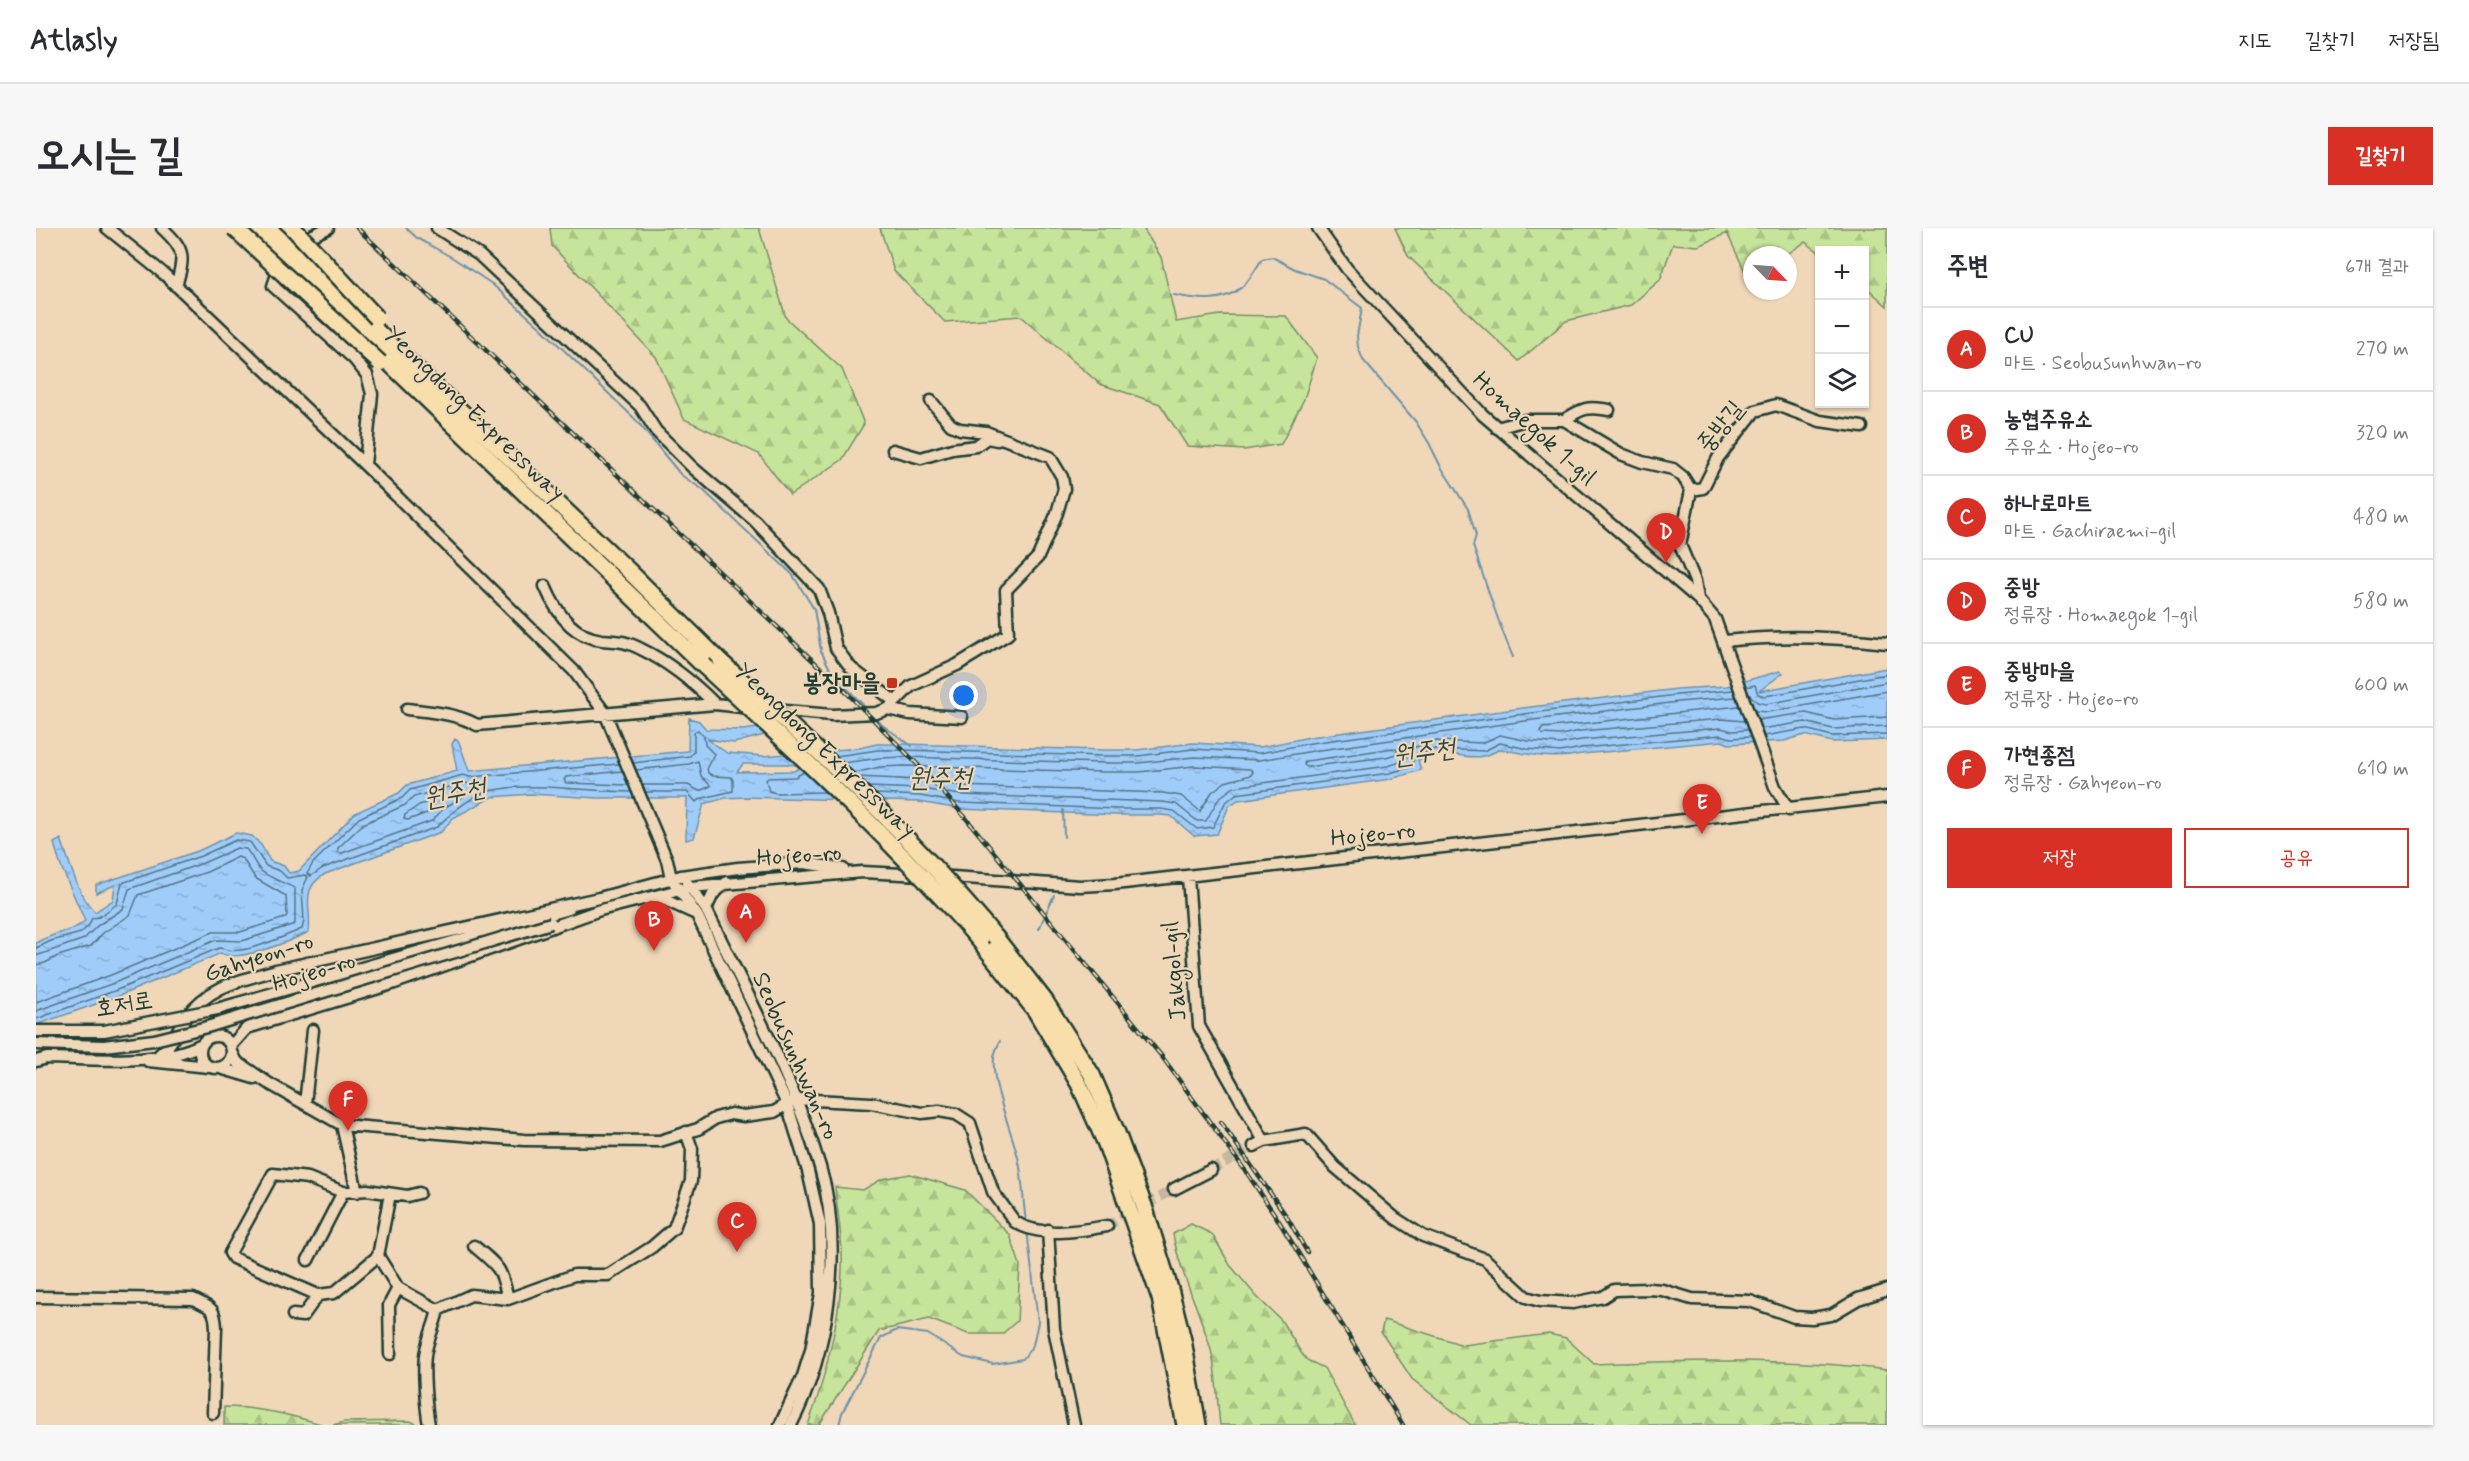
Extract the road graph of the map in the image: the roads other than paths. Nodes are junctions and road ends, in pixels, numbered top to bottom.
1 (107, 228) edge
2 (162, 228) edge
3 (234, 228) edge
4 (249, 228) edge
5 (268, 228) edge
6 (293, 228) edge
7 (328, 228) edge
8 (437, 228) edge
9 (1318, 228) edge
10 (308, 235) edge
11 (278, 271) dead end
12 (176, 286) junction
13 (931, 401) dead end
14 (451, 402) junction
15 (1609, 410) dead end
16 (1564, 420) junction
17 (1862, 427) dead end
18 (1497, 428) junction
19 (465, 437) junction
20 (1006, 442) junction
21 (893, 450) dead end
22 (365, 465) junction
23 (1691, 490) junction
24 (544, 586) dead end
25 (1698, 599) junction
26 (1887, 643) edge
27 (1726, 646) junction
28 (714, 704) junction
29 (891, 705) junction
30 (407, 708) dead end
31 (605, 713) junction
32 (962, 717) dead end
33 (1887, 797) edge
34 (1789, 810) junction
35 (862, 872) junction
36 (676, 877) junction
37 (1188, 877) junction
38 (727, 882) junction
39 (686, 888) junction
40 (656, 896) junction
41 (701, 912) junction
42 (555, 917) junction
43 (313, 1030) dead end
44 (36, 1031) edge
45 (36, 1044) edge
46 (202, 1044) junction
47 (231, 1049) junction
48 (159, 1055) junction
49 (136, 1060) junction
50 (36, 1061) edge
51 (214, 1067) junction
52 (268, 1083) junction
53 (792, 1102) junction
54 (305, 1104) junction
55 (342, 1125) junction
56 (686, 1132) junction
57 (1211, 1170) tunnel mouth
58 (1174, 1189) tunnel mouth
59 (343, 1192) junction
60 (357, 1192) junction
61 (418, 1193) dead end
62 (390, 1194) junction
63 (1107, 1226) tunnel mouth
64 (1043, 1230) junction
65 (474, 1246) dead end
66 (378, 1256) junction
67 (308, 1260) dead end
68 (398, 1288) junction
69 (1887, 1290) edge
70 (318, 1295) junction
71 (36, 1297) edge
72 (508, 1299) junction
73 (438, 1310) junction
74 (293, 1315) dead end
75 (390, 1354) dead end
76 (213, 1413) dead end
77 (429, 1425) edge
78 (780, 1425) edge
79 (791, 1425) edge
80 (1074, 1425) edge
81 (1185, 1425) edge
82 (1198, 1425) edge

1 - 12 street, Seobusunhwan-ro
2 - 12 street
3 - 19 highway, bridge
4 - 19 highway, Yeongdong Expressway
5 - 14 highway, Yeongdong Expressway
6 - 14 highway, bridge
7 - 10 street
8 - 29 street
9 - 18 street, Homaegok 1-gil
11 - 22 street
12 - 22 street, Seobusunhwan-ro
13 - 20 street
14 - 82 highway, Yeongdong Expressway, bridge
15 - 16 street
16 - 18 street
16 - 23 street, 중방길
17 - 23 street, 중방길
18 - 25 street, Homaegok 1-gil
19 - 81 highway, Yeongdong Expressway, bridge
20 - 21 street
20 - 29 street
22 - 31 street, Seobusunhwan-ro
23 - 25 street
24 - 28 street
25 - 27 street, Homaegok 1-gil
26 - 27 street
27 - 34 street, Homaegok 1-gil
28 - 29 street
28 - 31 street
29 - 32 street
30 - 31 street
31 - 36 street, Seobusunhwan-ro
33 - 34 street, Hojeo-ro
34 - 37 street, Hojeo-ro
35 - 36 street, Hojeo-ro
35 - 37 street, Hojeo-ro
35 - 38 street, Hojeo-ro
36 - 39 street, Seobusunhwan-ro
36 - 42 street, Hojeo-ro
37 - 69 street, Jakgol-gil
38 - 39 street, Hojeo-ro
38 - 41 street
39 - 40 street, Hojeo-ro
39 - 41 street, Seobusunhwan-ro
40 - 41 street
40 - 42 street, Hojeo-ro
41 - 53 street, Seobusunhwan-ro
42 - 44 street, 호저로, bridge
42 - 45 street, Hojeo-ro, bridge
42 - 47 street
42 - 48 street, Gahyeon-ro
43 - 54 street
46 - 47 street
46 - 48 street
46 - 51 street
47 - 51 street
47 - 52 street
48 - 49 street
49 - 50 street
49 - 51 street
51 - 52 street
52 - 54 street
53 - 56 street
53 - 64 street
53 - 78 street, Seobusunhwan-ro
53 - 79 street, Seobusunhwan-ro
54 - 55 street
55 - 56 street
55 - 60 street
56 - 72 street
57 - 58 street
59 - 60 street
59 - 67 street
59 - 70 street
60 - 62 street
61 - 62 street
62 - 66 street
63 - 64 street
64 - 80 street
65 - 72 street
66 - 68 street
66 - 70 street
68 - 73 street
68 - 75 street
70 - 74 street
71 - 76 street
72 - 73 street
73 - 77 street

